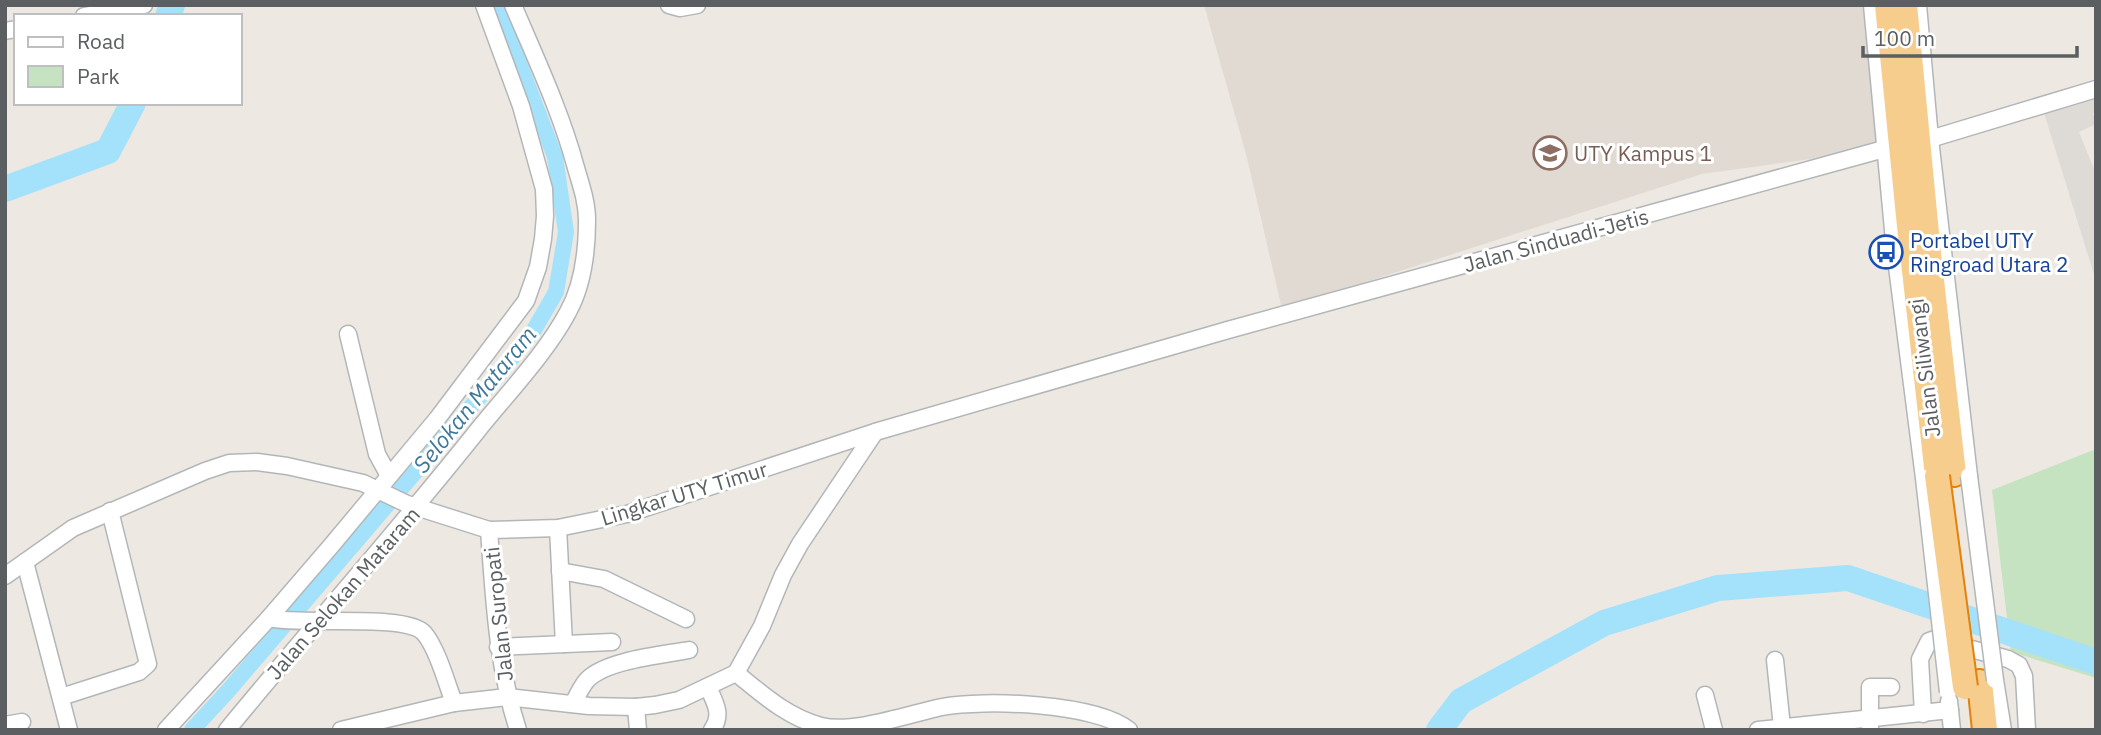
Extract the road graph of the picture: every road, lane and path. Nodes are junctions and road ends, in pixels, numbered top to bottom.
1 (144, 5) edge
2 (484, 5) edge
3 (513, 5) edge
4 (669, 5) edge
5 (697, 5) edge
6 (1872, 5) edge
7 (1887, 5) edge
8 (1905, 5) edge
9 (1918, 5) edge
10 (95, 14) edge
11 (2096, 89) edge
12 (1930, 139) junction
13 (1884, 149) junction
14 (1228, 330) joint
15 (348, 334) dead end
16 (1924, 370) junction
17 (1914, 401) junction
18 (1953, 406) junction
19 (876, 432) junction
20 (1932, 436) junction
21 (390, 475) junction
22 (1946, 476) junction
23 (379, 491) junction
24 (412, 505) junction
25 (110, 511) junction
26 (558, 528) junction
27 (489, 530) junction
28 (25, 562) junction
29 (560, 571) junction
30 (5, 576) edge
31 (273, 619) junction
32 (686, 619) dead end
33 (314, 622) junction
34 (612, 642) dead end
35 (564, 644) junction
36 (498, 647) junction
37 (689, 650) dead end
38 (1775, 660) dead end
39 (736, 673) junction
40 (1972, 685) junction
41 (708, 687) junction
42 (1891, 687) dead end
43 (1705, 695) dead end
44 (61, 697) junction
45 (507, 697) junction
46 (454, 704) junction
47 (573, 704) junction
48 (636, 707) junction
49 (1950, 710) junction
50 (1923, 713) junction
51 (22, 722) dead end
52 (1870, 724) edge
53 (5, 726) edge
54 (1782, 727) junction
55 (69, 730) edge
56 (166, 730) edge
57 (227, 730) edge
58 (341, 730) edge
59 (518, 730) edge
60 (638, 730) edge
61 (712, 730) edge
62 (1129, 730) edge
63 (1714, 730) edge
64 (1758, 730) edge
65 (1952, 730) edge
66 (1971, 730) edge
67 (1985, 730) edge
68 (2003, 730) edge
69 (2027, 730) edge

1 - 10 street
2 - 21 street, Jalan Selokan Mataram
3 - 24 street, Jalan Selokan Mataram
4 - 5 street
6 - 13 street
7 - 16 highway, Jalan Siliwangi
8 - 18 highway, Jalan Siliwangi
9 - 12 street
11 - 12 street
12 - 18 street
13 - 14 street, Jalan Sinduadi-Jetis
13 - 17 street
14 - 19 street, Lingkar UTY Timur
15 - 21 street
16 - 17 highway
16 - 20 highway, Jalan Siliwangi
17 - 20 highway
17 - 22 street
18 - 22 highway, Jalan Siliwangi
19 - 26 street, Lingkar UTY Timur
19 - 39 street
20 - 22 highway, Jalan Siliwangi
21 - 23 street, Jalan Selokan Mataram
22 - 40 highway, Jalan Siliwangi, bridge
23 - 24 street, Lingkar UTY Timur
23 - 25 street, Lingkar UTY Timur
23 - 31 street, Jalan Selokan Mataram
24 - 27 street, Lingkar UTY Timur
24 - 33 street, Jalan Selokan Mataram
25 - 28 street, Lingkar UTY Timur
25 - 44 street
26 - 27 street, Lingkar UTY Timur
26 - 29 street
27 - 36 street, Jalan Suropati
28 - 30 street, Lingkar UTY Timur
28 - 44 street
29 - 32 street
29 - 35 street
31 - 33 street
31 - 56 street, Jalan Selokan Mataram
33 - 46 street
33 - 57 street, Jalan Selokan Mataram
34 - 35 street
35 - 36 street
36 - 45 street, Jalan Suropati
37 - 47 street
38 - 54 street
39 - 41 street
39 - 62 street
40 - 49 street
40 - 66 highway, Jalan Siliwangi
40 - 67 highway, Jalan Siliwangi
40 - 68 street
41 - 48 street
41 - 61 street
42 - 52 street
43 - 63 street
44 - 55 street
45 - 46 street
45 - 47 street
45 - 59 street, Jalan Suropati
46 - 58 street
47 - 48 street
48 - 60 street
49 - 50 street
49 - 65 street
50 - 52 street
50 - 69 street
51 - 53 street
52 - 54 street
54 - 64 street

